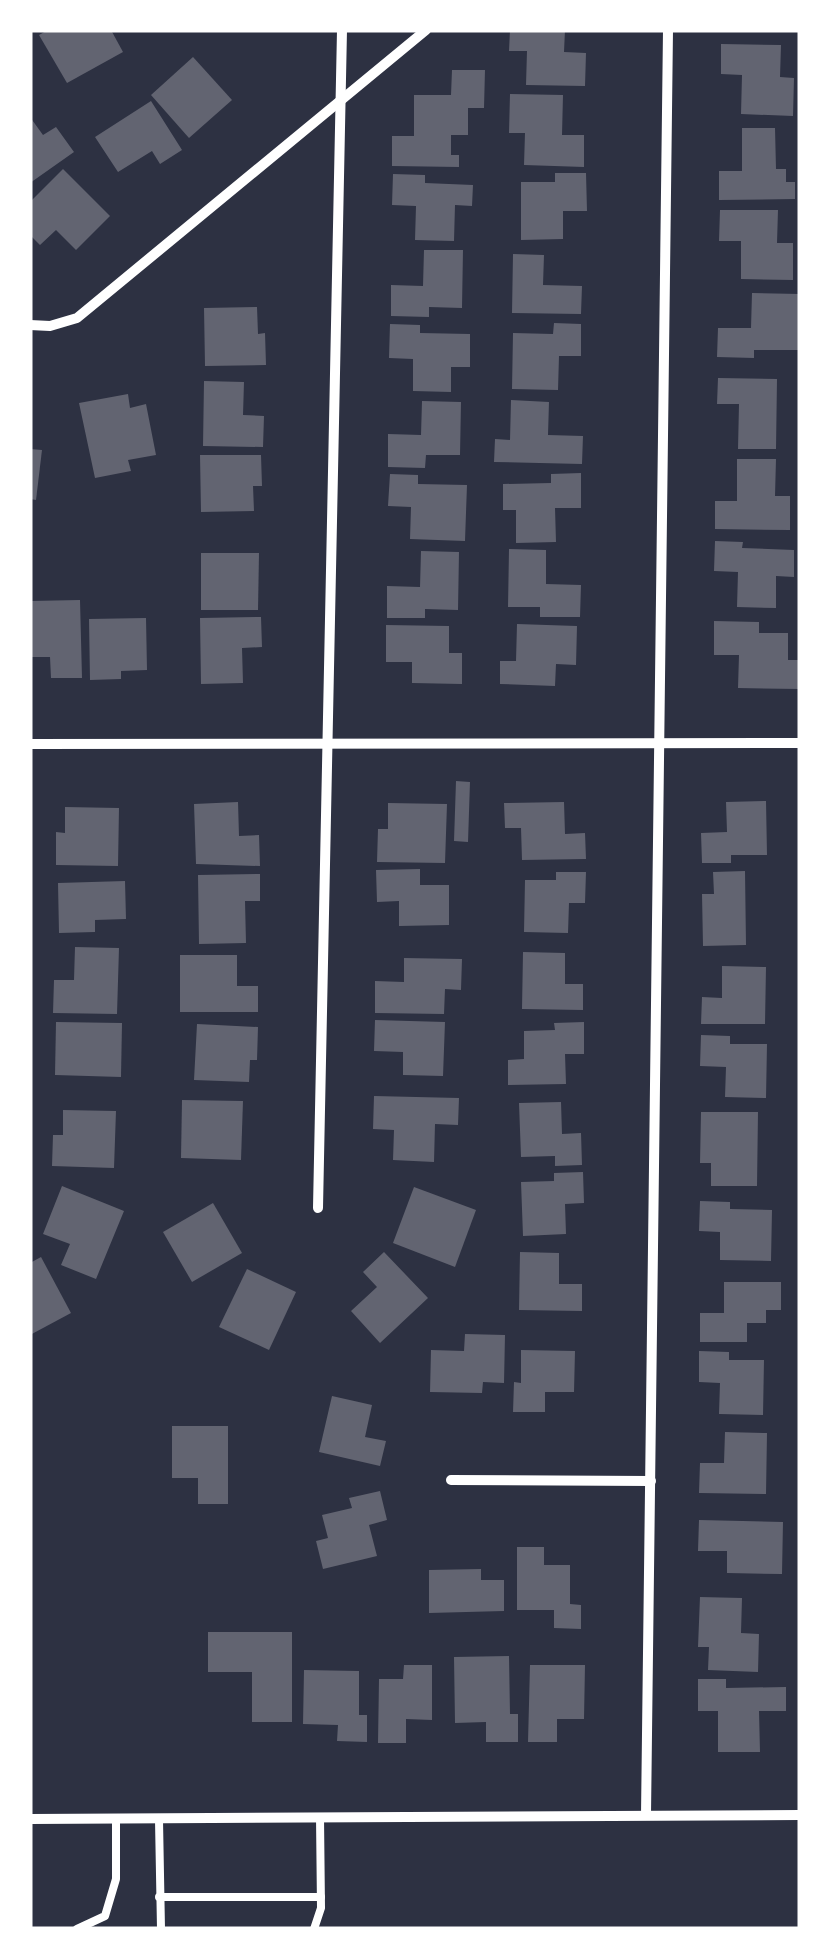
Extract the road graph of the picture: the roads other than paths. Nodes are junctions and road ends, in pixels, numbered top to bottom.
1 (342, 30) edge
2 (426, 30) edge
3 (668, 30) edge
4 (341, 102) junction
5 (30, 325) edge
6 (800, 742) edge
7 (657, 743) junction
8 (30, 744) edge
9 (329, 744) junction
10 (318, 1208) dead end
11 (451, 1480) dead end
12 (651, 1481) junction
13 (800, 1814) edge
14 (646, 1815) junction
15 (320, 1817) junction
16 (30, 1820) edge
17 (116, 1820) junction
18 (159, 1820) junction
19 (160, 1896) junction
20 (320, 1897) junction
21 (77, 1929) edge
22 (161, 1929) edge
23 (314, 1929) edge

1 - 4 street
2 - 4 street
3 - 7 street
4 - 5 street
4 - 9 street
6 - 7 street
7 - 9 street
7 - 12 street
8 - 9 street
9 - 10 street
11 - 12 street
12 - 14 street
13 - 14 street
14 - 15 street
15 - 18 street
15 - 20 lane
16 - 17 street
17 - 18 street
17 - 21 lane
18 - 19 lane
19 - 20 lane
19 - 22 lane
20 - 23 lane

